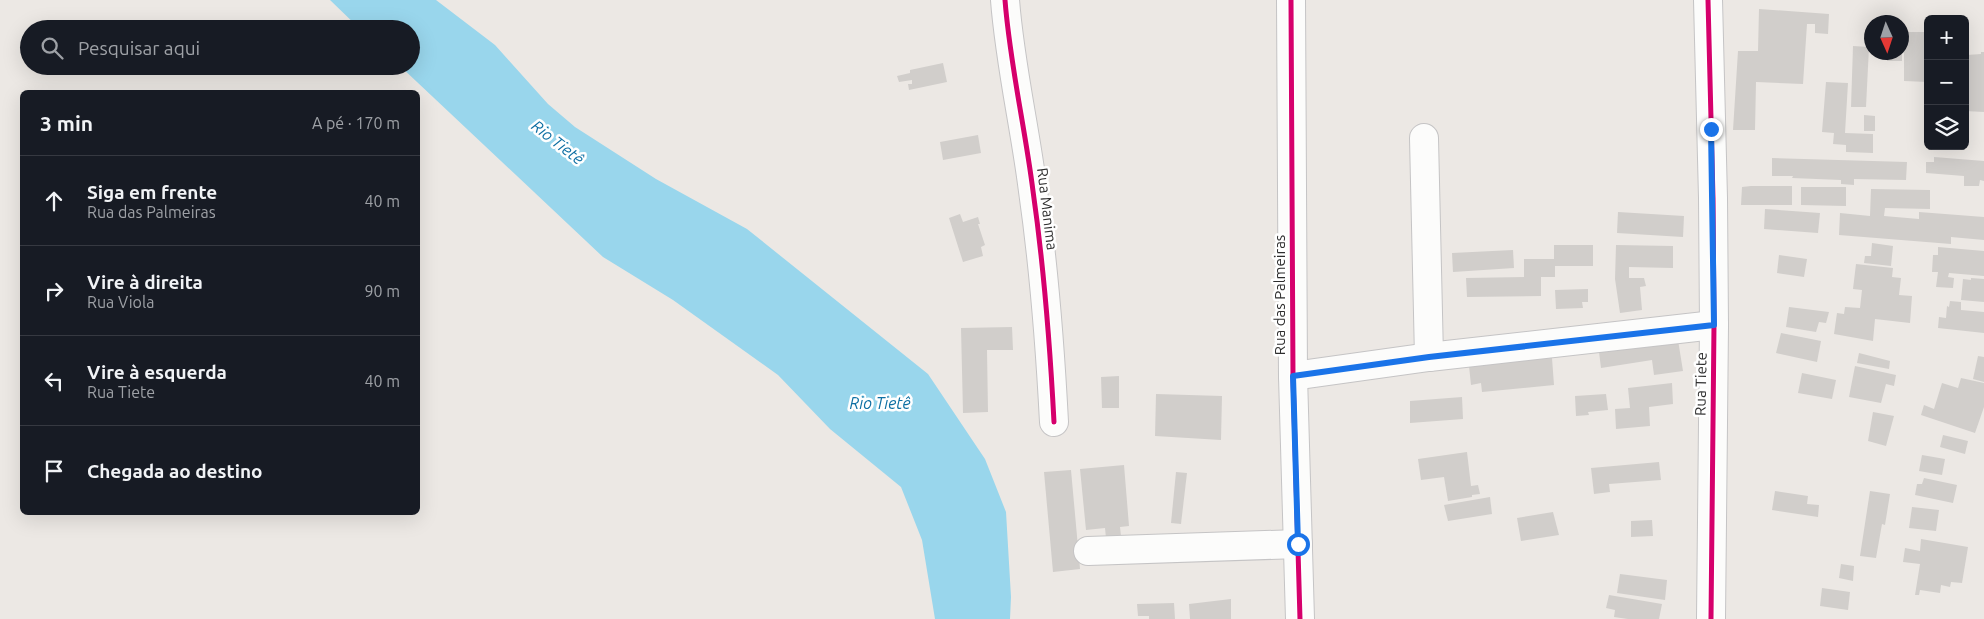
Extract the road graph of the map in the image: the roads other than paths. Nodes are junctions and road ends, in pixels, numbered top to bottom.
1 (1005, 0) edge
2 (1291, 0) edge
3 (1708, 0) edge
4 (1424, 138) dead end
5 (1714, 325) junction
6 (1429, 357) junction
7 (1293, 376) junction
8 (1054, 422) dead end
9 (1298, 544) junction
10 (1088, 551) dead end
11 (1300, 619) edge
12 (1711, 619) edge

1 - 8 street, Rua Manima
2 - 7 street, Rua das Palmeiras
3 - 5 street, Rua Tiete
4 - 6 street
5 - 6 street
5 - 12 street, Rua Tiete
6 - 7 street
7 - 9 street, Rua das Palmeiras
9 - 10 street
9 - 11 street, Rua das Palmeiras

